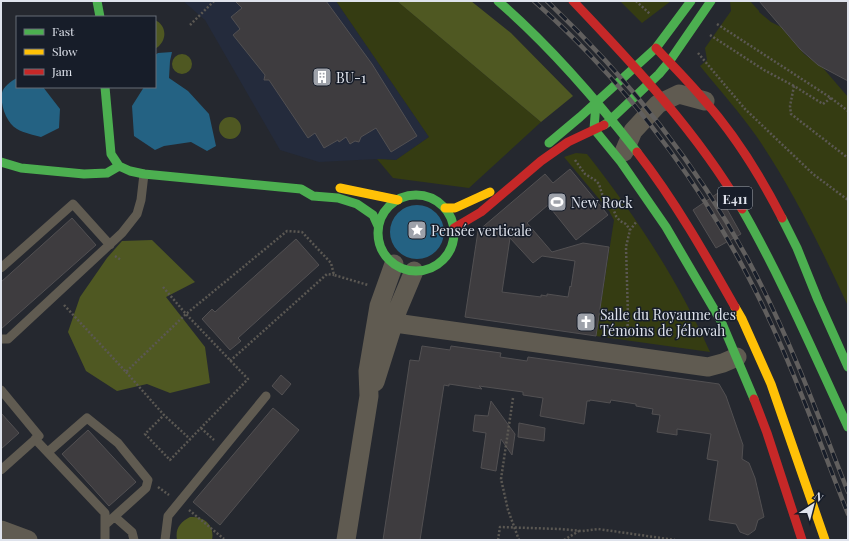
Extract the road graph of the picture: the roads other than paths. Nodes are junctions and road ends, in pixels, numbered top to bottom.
1 (97, 1) edge
2 (498, 1) edge
3 (573, 1) edge
4 (691, 1) edge
5 (711, 1) edge
6 (100, 16) edge
7 (656, 48) junction
8 (669, 62) junction
9 (105, 88) edge
10 (706, 101) junction
11 (596, 103) junction
12 (594, 129) junction
13 (1, 162) edge
14 (621, 162) junction
15 (119, 166) junction
16 (144, 174) junction
17 (316, 185) dead end
18 (328, 186) dead end
19 (301, 189) junction
20 (398, 200) junction
21 (445, 208) junction
22 (378, 226) junction
23 (454, 228) junction
24 (110, 245) junction
25 (394, 264) junction
26 (1, 268) edge
27 (414, 272) junction
28 (394, 323) junction
29 (1, 339) edge
30 (737, 357) junction
31 (848, 367) edge
32 (1, 390) edge
33 (266, 396) dead end
34 (369, 396) junction
35 (848, 427) edge
36 (35, 439) junction
37 (48, 452) junction
38 (1, 470) edge
39 (114, 517) junction
40 (105, 525) junction
41 (4, 534) edge
42 (28, 540) edge
43 (105, 540) edge
44 (134, 540) edge
45 (165, 540) edge
46 (346, 540) edge
47 (802, 540) edge
48 (825, 540) edge

1 - 6 main road
2 - 48 main road
3 - 35 main road, E411
4 - 7 main road
5 - 8 main road
7 - 8 main road
7 - 11 main road
8 - 10 main road
8 - 12 main road
9 - 15 main road
10 - 14 street
10 - 31 main road
11 - 12 main road
11 - 21 main road
12 - 14 main road
12 - 23 main road
13 - 15 main road
14 - 30 main road
15 - 16 main road
16 - 19 main road
16 - 24 lane
17 - 19 main road
18 - 20 main road
19 - 22 main road
20 - 21 main road
20 - 22 main road
21 - 23 main road
22 - 25 main road
23 - 27 main road
24 - 26 lane
24 - 29 lane
25 - 27 main road
25 - 34 street
27 - 28 street
28 - 30 street
28 - 34 street
30 - 47 main road
32 - 36 lane
33 - 45 lane
34 - 46 street
36 - 37 lane
36 - 38 lane
37 - 39 lane
37 - 40 lane
39 - 40 lane
39 - 44 lane
40 - 43 lane
41 - 42 street

